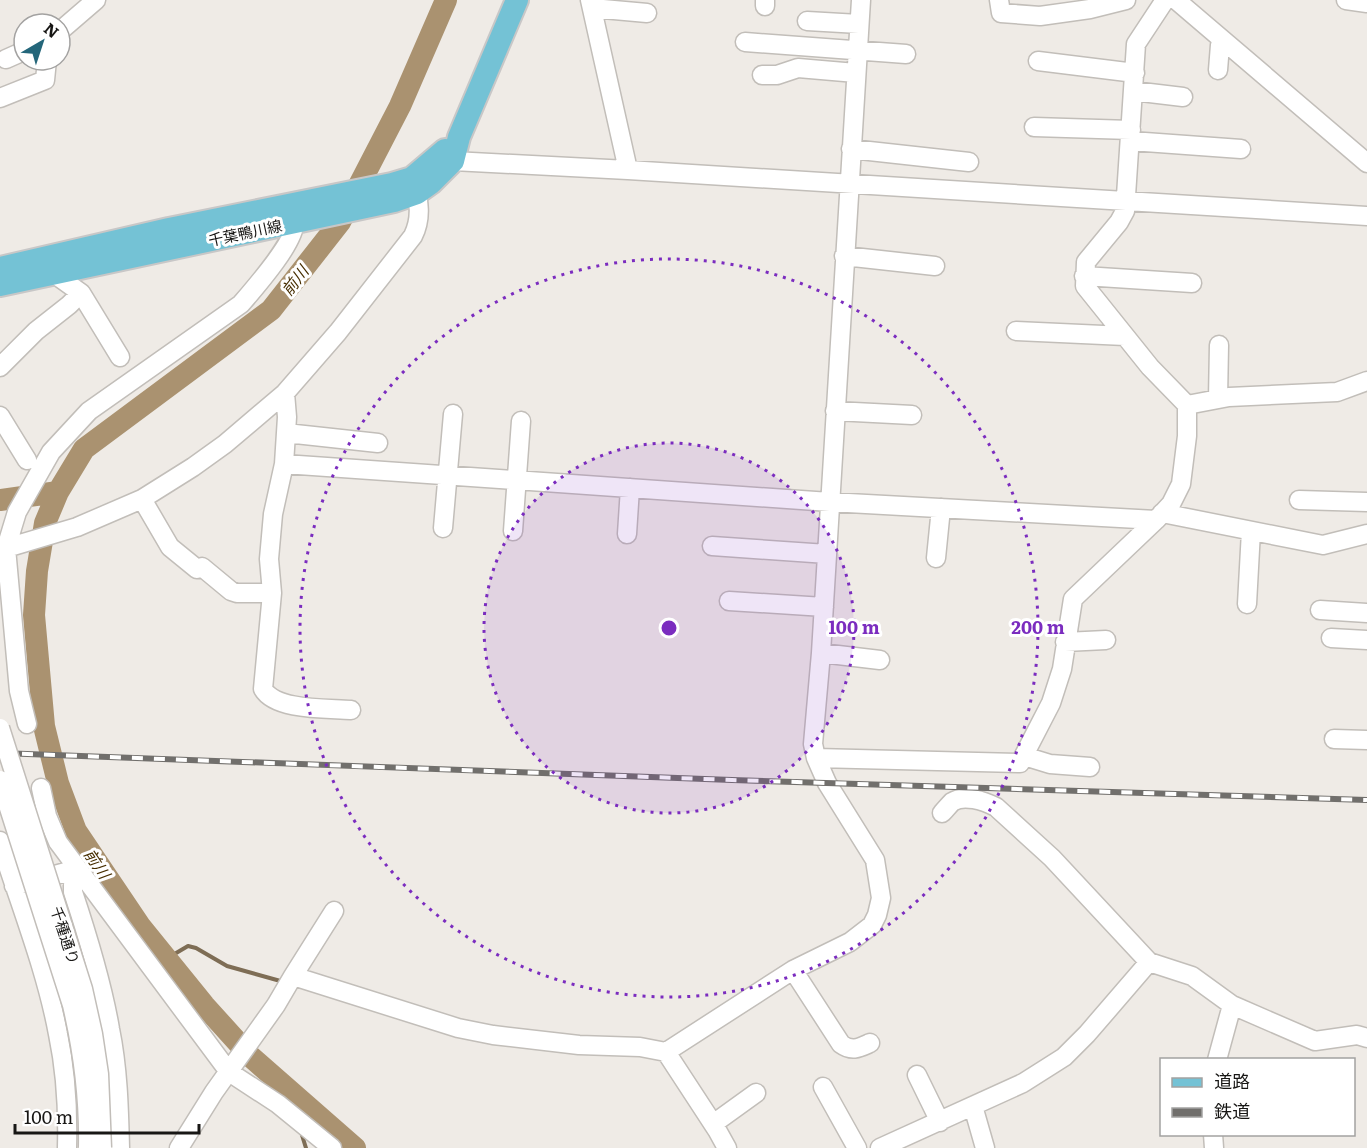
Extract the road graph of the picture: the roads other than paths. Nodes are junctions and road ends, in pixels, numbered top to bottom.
1 (96, 0) edge
2 (517, 0) edge
3 (861, 0) edge
4 (999, 0) edge
5 (1126, 0) edge
6 (1165, 0) edge
7 (1176, 0) edge
8 (1346, 0) edge
9 (1367, 3) edge
10 (591, 4) edge
11 (647, 13) dead end
12 (72, 21) edge
13 (807, 21) dead end
14 (859, 24) junction
15 (745, 42) dead end
16 (1227, 44) junction
17 (857, 50) junction
18 (906, 54) dead end
19 (12, 56) edge
20 (6, 59) dead end
21 (1038, 61) dead end
22 (1218, 70) dead end
23 (45, 72) edge
24 (856, 73) junction
25 (762, 75) dead end
26 (1134, 82) junction
27 (1183, 97) dead end
28 (0, 98) edge
29 (1034, 127) dead end
30 (1131, 135) junction
31 (459, 137) junction
32 (851, 149) junction
33 (1241, 149) dead end
34 (453, 161) junction
35 (969, 162) dead end
36 (1367, 163) edge
37 (628, 170) junction
38 (849, 183) junction
39 (407, 185) junction
40 (1127, 203) junction
41 (1367, 216) edge
42 (300, 221) junction
43 (844, 256) junction
44 (934, 266) dead end
45 (0, 268) edge
46 (53, 273) junction
47 (1084, 276) junction
48 (1192, 283) dead end
49 (0, 285) edge
50 (81, 293) junction
51 (1016, 331) dead end
52 (1125, 336) junction
53 (1219, 345) dead end
54 (120, 357) dead end
55 (0, 367) edge
56 (1367, 381) edge
57 (285, 393) junction
58 (1218, 399) junction
59 (1187, 405) junction
60 (835, 411) junction
61 (453, 414) dead end
62 (912, 415) dead end
63 (0, 416) edge
64 (520, 421) dead end
65 (286, 433) junction
66 (378, 442) dead end
67 (27, 460) dead end
68 (284, 464) junction
69 (448, 475) junction
70 (517, 480) junction
71 (630, 488) junction
72 (142, 499) junction
73 (1299, 500) dead end
74 (830, 501) junction
75 (1367, 502) edge
76 (941, 508) junction
77 (1159, 517) junction
78 (443, 528) dead end
79 (513, 531) dead end
80 (1251, 531) junction
81 (627, 534) dead end
82 (1367, 534) edge
83 (712, 546) dead end
84 (3, 549) edge
85 (827, 554) junction
86 (936, 558) dead end
87 (272, 593) junction
88 (729, 601) dead end
89 (1248, 604) dead end
90 (824, 607) junction
91 (1320, 610) dead end
92 (1367, 613) edge
93 (1331, 638) dead end
94 (1367, 639) edge
95 (1106, 640) dead end
96 (1065, 642) junction
97 (821, 653) junction
98 (880, 660) dead end
99 (351, 710) dead end
100 (27, 724) dead end
101 (0, 728) edge
102 (1334, 739) dead end
103 (1367, 740) edge
104 (1024, 756) junction
105 (816, 758) junction
106 (1090, 767) dead end
107 (0, 780) edge
108 (0, 800) edge
109 (942, 813) dead end
110 (0, 841) edge
111 (14, 886) junction
112 (99, 898) junction
113 (78, 905) junction
114 (334, 911) dead end
115 (1149, 962) junction
116 (793, 970) junction
117 (290, 981) junction
118 (1232, 1005) junction
119 (1367, 1038) edge
120 (870, 1043) dead end
121 (666, 1052) junction
122 (1217, 1058) edge
123 (229, 1072) junction
124 (917, 1075) dead end
125 (823, 1087) dead end
126 (756, 1093) dead end
127 (973, 1106) junction
128 (940, 1122) junction
129 (713, 1124) junction
130 (67, 1148) edge
131 (88, 1148) edge
132 (102, 1148) edge
133 (120, 1148) edge
134 (179, 1148) edge
135 (332, 1148) edge
136 (727, 1148) edge
137 (857, 1148) edge
138 (880, 1148) edge
139 (985, 1148) edge

1 - 12 street
2 - 31 main road, 千葉鴨川線
3 - 14 street
4 - 5 street
6 - 26 street
7 - 16 street
8 - 9 street
10 - 11 street
10 - 37 street
13 - 14 street
14 - 17 street
15 - 17 street
16 - 22 street
16 - 36 street
17 - 18 street
17 - 24 street
19 - 20 street
21 - 26 street
23 - 28 street
24 - 25 street
24 - 32 street
26 - 27 street
26 - 30 street
29 - 30 street
30 - 33 street
30 - 40 street
31 - 34 main road, 千葉鴨川線
31 - 39 main road, 千葉鴨川線
32 - 35 street
32 - 38 street
34 - 37 street
34 - 39 main road, 千葉鴨川線
37 - 38 street
38 - 40 street
38 - 43 street
39 - 42 main road, 千葉鴨川線
39 - 45 main road, 千葉鴨川線
39 - 57 street
40 - 41 street
40 - 47 street
42 - 46 main road, 千葉鴨川線
42 - 84 street
43 - 44 street
43 - 60 street
46 - 49 main road, 千葉鴨川線
46 - 50 street
47 - 48 street
47 - 52 street
50 - 54 street
50 - 55 street
51 - 52 street
52 - 59 street
53 - 58 street
56 - 58 street
57 - 65 street
57 - 72 street
58 - 59 street
59 - 77 street
60 - 62 street
60 - 74 street
61 - 69 street
63 - 67 street
64 - 70 street
65 - 66 street
65 - 68 street
68 - 69 street
68 - 87 street
69 - 70 street
69 - 78 street
70 - 71 street
70 - 79 street
71 - 74 street
71 - 81 street
72 - 84 street
72 - 87 street
73 - 75 street
74 - 76 street
74 - 85 street
76 - 77 street
76 - 86 street
77 - 80 street
77 - 96 street
80 - 82 street
80 - 89 street
83 - 85 street
84 - 100 street
85 - 90 street
87 - 99 street
88 - 90 street
90 - 97 street
91 - 92 street
93 - 94 street
95 - 96 street
96 - 104 street
97 - 98 street
97 - 105 street
101 - 132 street, 千種通り, bridge
102 - 103 street
104 - 105 street
104 - 106 street
105 - 116 street
107 - 131 street, 千種通り, bridge
108 - 112 street
109 - 115 street
110 - 111 street
111 - 113 street
111 - 130 street
112 - 113 street
112 - 123 street
113 - 133 street
114 - 117 street
115 - 118 street
115 - 127 street
116 - 120 street
116 - 121 street
117 - 121 street
117 - 123 street
118 - 119 street
118 - 122 street
121 - 129 street
123 - 134 street
123 - 135 street
124 - 128 street
125 - 137 street
126 - 129 street
127 - 128 street
127 - 139 street
128 - 138 street
129 - 136 street

